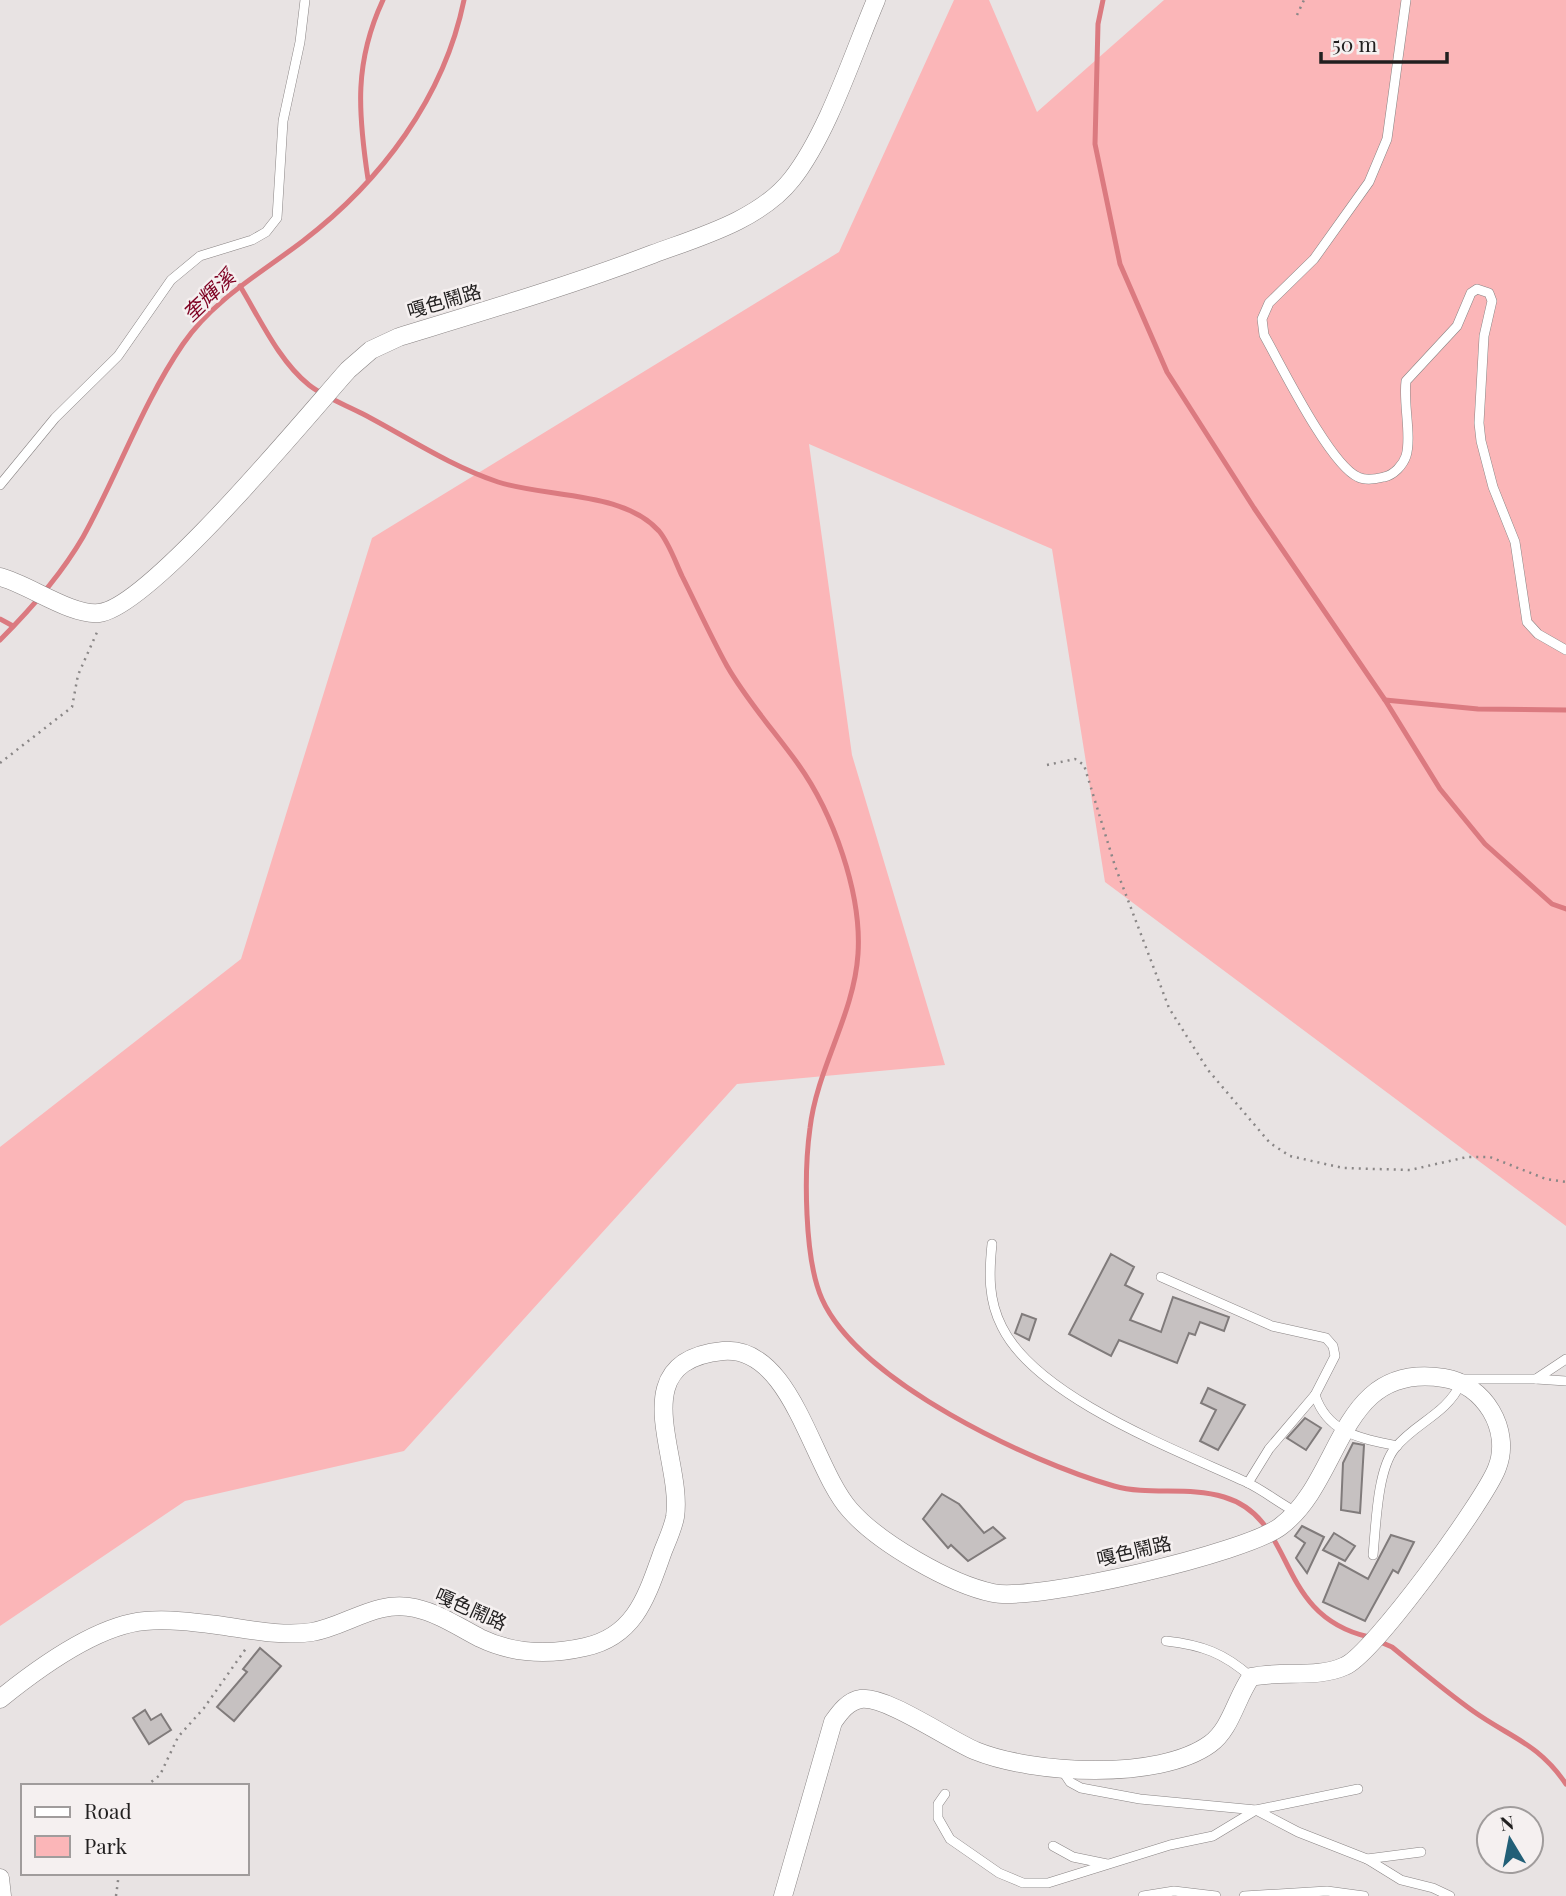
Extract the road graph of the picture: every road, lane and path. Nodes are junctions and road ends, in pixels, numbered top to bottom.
1 (304, 0) edge
2 (876, 0) edge
3 (1304, 0) edge
4 (1406, 0) edge
5 (1297, 15) dead end
6 (0, 485) edge
7 (0, 577) edge
8 (98, 613) junction
9 (1566, 650) edge
10 (0, 763) edge
11 (1047, 765) dead end
12 (1566, 1182) edge
13 (992, 1244) dead end
14 (1161, 1277) dead end
15 (1566, 1359) edge
16 (1536, 1379) junction
17 (1457, 1381) junction
18 (1566, 1381) edge
19 (1315, 1395) junction
20 (1343, 1434) junction
21 (1397, 1446) junction
22 (1248, 1483) junction
23 (1297, 1513) junction
24 (1373, 1555) dead end
25 (260, 1630) junction
26 (1166, 1641) dead end
27 (1251, 1677) junction
28 (0, 1699) edge
29 (1062, 1770) junction
30 (149, 1784) edge
31 (1358, 1789) dead end
32 (944, 1794) dead end
33 (1256, 1810) junction
34 (1053, 1846) dead end
35 (1421, 1852) dead end
36 (1367, 1859) junction
37 (1109, 1864) junction
38 (119, 1875) edge
39 (0, 1878) edge
40 (2, 1896) edge
41 (116, 1896) edge
42 (783, 1896) edge
43 (1143, 1896) edge
44 (1216, 1896) edge
45 (1244, 1896) edge
46 (1364, 1896) edge
47 (1450, 1896) edge

1 - 6 lane
2 - 8 street, 嘎色鬧路
3 - 5 path
4 - 9 lane
7 - 8 street
8 - 10 path
11 - 12 path
13 - 22 lane
14 - 19 lane
15 - 16 lane
16 - 17 lane
16 - 18 lane
17 - 20 street, 嘎色鬧路
17 - 21 lane
17 - 27 street
19 - 20 lane
19 - 22 lane
20 - 21 lane
20 - 23 street, 嘎色鬧路
21 - 24 lane
22 - 23 lane
23 - 25 street, 嘎色鬧路
25 - 28 street, 嘎色鬧路
25 - 30 path
26 - 27 lane
27 - 29 street
29 - 33 lane
29 - 42 street
31 - 33 lane
32 - 37 lane
33 - 36 lane
33 - 37 lane
34 - 37 lane
35 - 36 lane
36 - 47 lane
38 - 41 path
39 - 40 street
43 - 44 lane
45 - 46 lane

